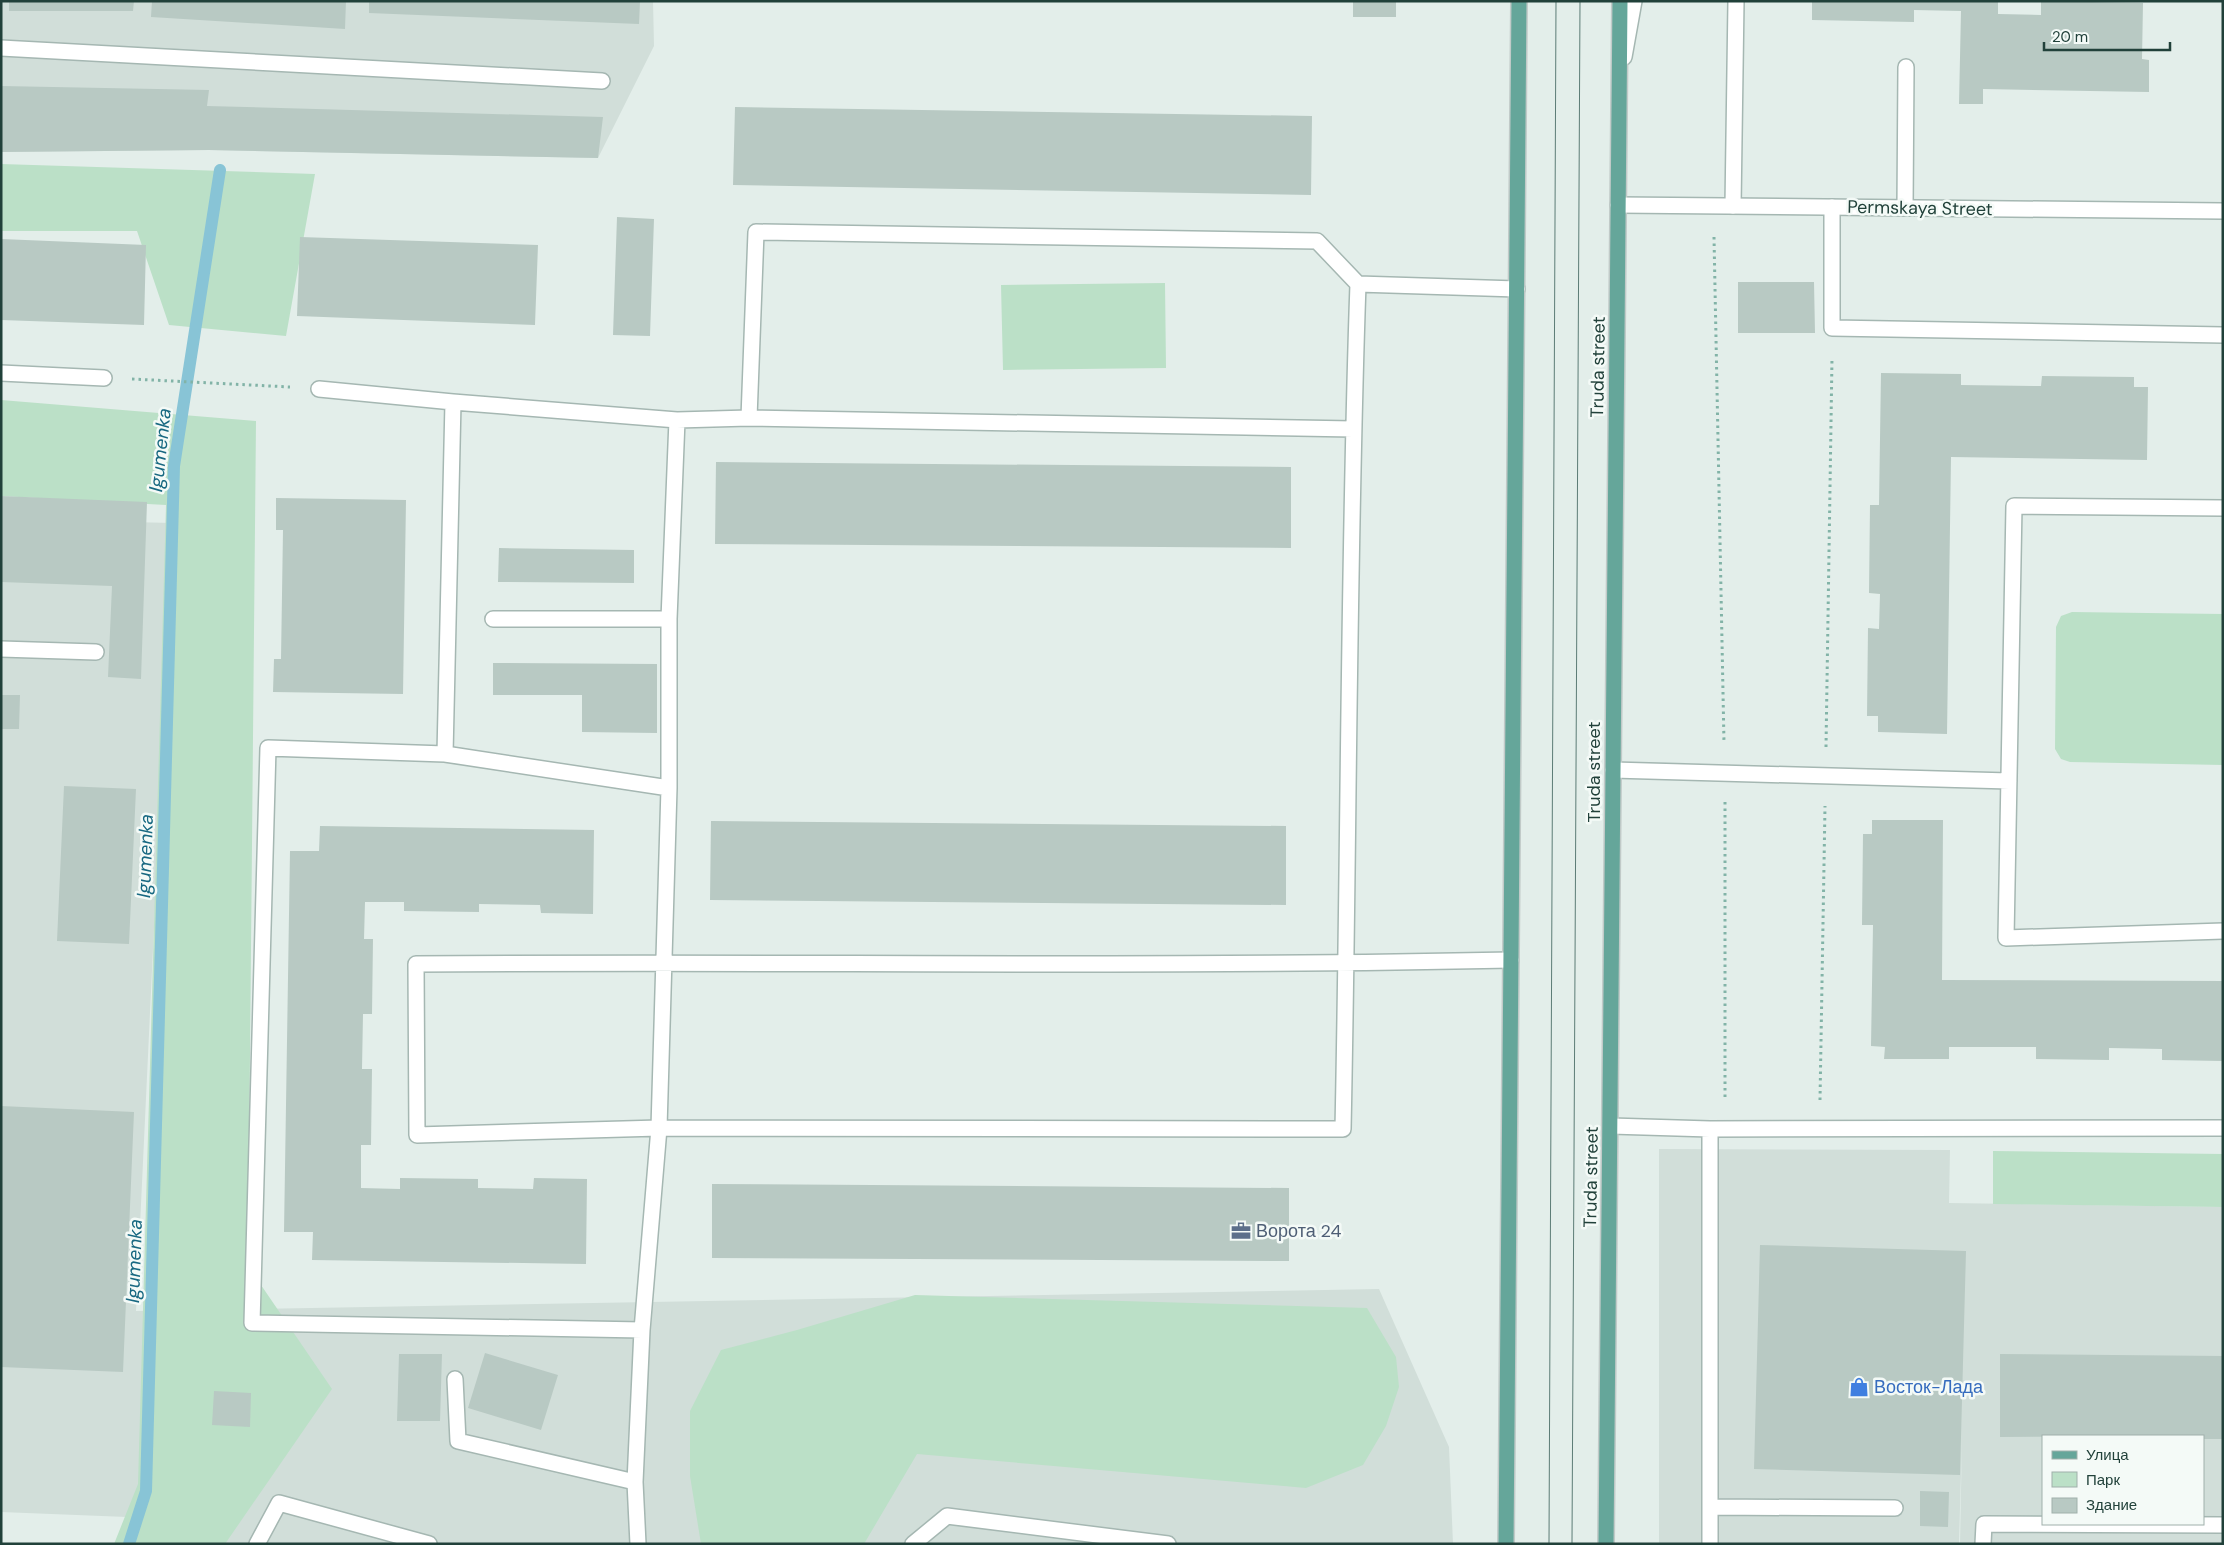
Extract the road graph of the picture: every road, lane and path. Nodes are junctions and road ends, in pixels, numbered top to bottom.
1 (1519, 1) edge
2 (1620, 1) edge
3 (1634, 1) edge
4 (1736, 1) edge
5 (1, 48) edge
6 (1906, 67) dead end
7 (602, 81) dead end
8 (1619, 86) junction
9 (1618, 205) junction
10 (1713, 206) junction
11 (1733, 206) junction
12 (1832, 207) junction
13 (1905, 208) junction
14 (2223, 211) edge
15 (1358, 284) junction
16 (1517, 289) junction
17 (1832, 328) junction
18 (2223, 335) edge
19 (1, 373) edge
20 (104, 378) dead end
21 (159, 380) dead end
22 (320, 389) joint
23 (453, 402) junction
24 (749, 418) junction
25 (677, 420) junction
26 (1353, 428) junction
27 (2223, 508) edge
28 (493, 619) dead end
29 (668, 619) junction
30 (1, 649) edge
31 (96, 652) dead end
32 (445, 754) junction
33 (1613, 770) junction
34 (1725, 773) junction
35 (1826, 776) junction
36 (2009, 781) junction
37 (669, 788) junction
38 (2223, 931) edge
39 (1511, 960) junction
40 (662, 962) junction
41 (1347, 964) junction
42 (1611, 1126) junction
43 (659, 1128) junction
44 (1718, 1128) junction
45 (1820, 1128) junction
46 (2223, 1128) edge
47 (642, 1330) junction
48 (455, 1379) dead end
49 (635, 1482) junction
50 (1710, 1507) junction
51 (1895, 1508) dead end
52 (2042, 1524) edge
53 (2204, 1525) edge
54 (2223, 1525) edge
55 (257, 1544) edge
56 (429, 1544) edge
57 (638, 1544) edge
58 (913, 1544) edge
59 (1168, 1544) edge
60 (1506, 1544) edge
61 (1606, 1544) edge
62 (1710, 1544) edge
63 (1983, 1544) edge

1 - 16 main road
2 - 8 main road, Truda street
3 - 8 street
4 - 11 street
5 - 7 street
6 - 13 street
8 - 9 main road, Truda street
9 - 10 street, Permskaya Street
9 - 33 main road, Truda street
10 - 11 street, Permskaya Street
10 - 34 path
11 - 12 street, Permskaya Street
12 - 13 street, Permskaya Street
12 - 17 street
13 - 14 street, Permskaya Street
15 - 16 street
15 - 24 street
15 - 26 street
16 - 39 main road
17 - 18 street
17 - 35 path
19 - 20 street
21 - 22 path
22 - 23 street
23 - 25 street
23 - 32 street
24 - 25 street
24 - 26 street
25 - 29 street
26 - 41 street
27 - 36 street
28 - 29 street
29 - 37 street
30 - 31 street
32 - 37 street
32 - 47 street
33 - 34 street
33 - 42 main road, Truda street
34 - 35 street
34 - 44 path
35 - 36 street
35 - 45 path
36 - 38 street
37 - 40 street
39 - 41 street
39 - 60 main road
40 - 41 street
40 - 43 street
40 - 43 street
41 - 43 street
42 - 44 street
42 - 61 main road, Truda street
43 - 47 street
44 - 45 street
44 - 50 street
45 - 46 street
47 - 49 street
48 - 49 street
49 - 57 street
50 - 51 street
50 - 62 street
52 - 63 street
53 - 54 street
55 - 56 street
58 - 59 street

